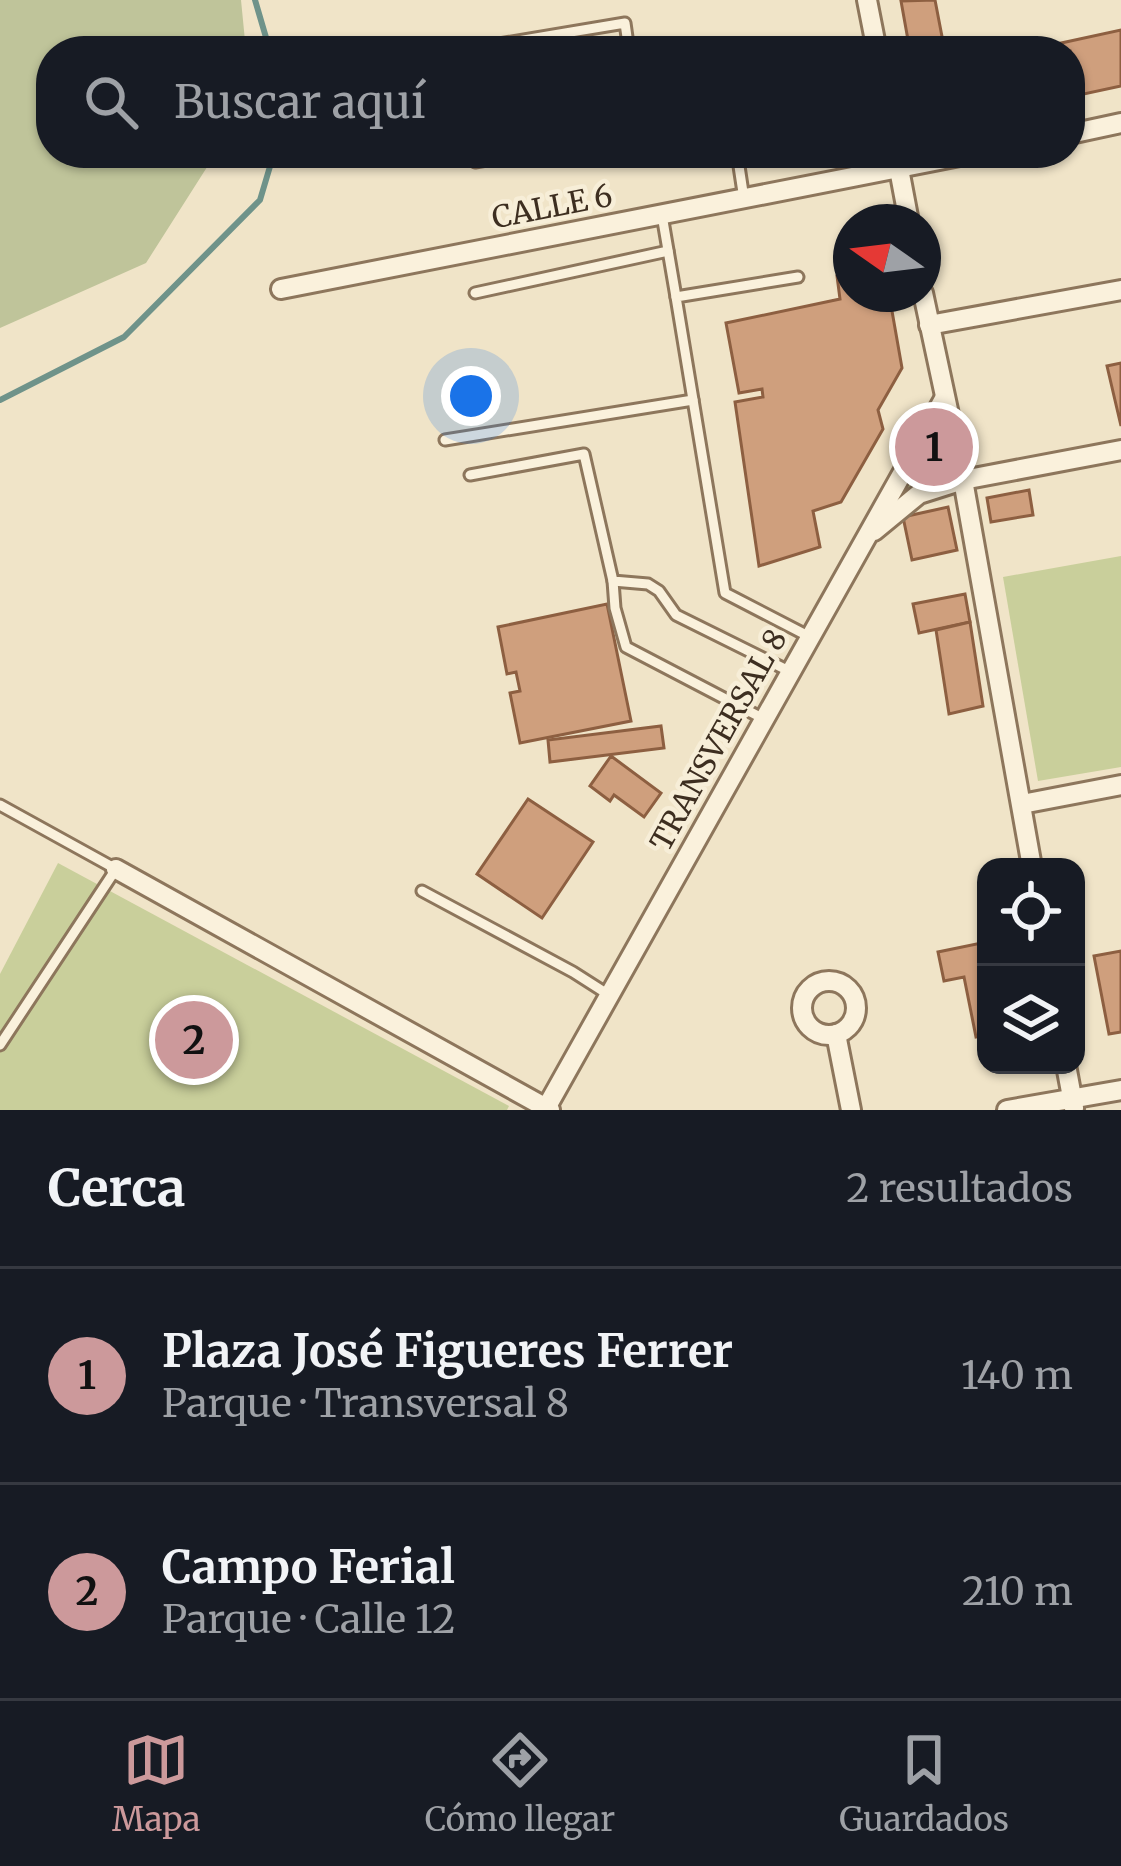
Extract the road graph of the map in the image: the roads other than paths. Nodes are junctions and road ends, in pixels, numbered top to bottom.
1 (867, 0) edge
2 (547, 36) edge
3 (627, 36) edge
4 (874, 36) edge
5 (1121, 123) edge
6 (1085, 131) edge
7 (739, 168) edge
8 (869, 168) edge
9 (898, 168) edge
10 (744, 199) junction
11 (905, 204) edge
12 (662, 215) junction
13 (668, 251) junction
14 (798, 277) dead end
15 (280, 290) dead end
16 (1121, 290) edge
17 (475, 293) dead end
18 (676, 296) junction
19 (927, 312) edge
20 (929, 325) junction
21 (944, 399) junction
22 (693, 400) junction
23 (445, 440) dead end
24 (1121, 450) edge
25 (470, 475) dead end
26 (963, 480) junction
27 (866, 537) junction
28 (613, 581) junction
29 (810, 637) junction
30 (791, 672) junction
31 (764, 719) junction
32 (1121, 785) edge
33 (0, 805) edge
34 (1022, 805) junction
35 (1031, 858) edge
36 (116, 869) junction
37 (422, 891) dead end
38 (609, 995) junction
39 (836, 1034) dead end
40 (0, 1045) edge
41 (1068, 1074) edge
42 (1121, 1090) edge
43 (1073, 1104) edge
44 (547, 1108) edge
45 (851, 1110) edge
46 (1007, 1110) edge

1 - 4 street
2 - 3 lane
5 - 6 street
7 - 10 lane
8 - 10 street, CALLE 6
9 - 11 street
10 - 12 street, CALLE 6
12 - 13 lane
12 - 15 street, CALLE 6
13 - 17 lane
13 - 18 lane
14 - 18 lane
16 - 20 street
18 - 22 lane
19 - 20 street
20 - 21 street
21 - 26 street
21 - 27 street, TRANSVERSAL 8
22 - 23 lane
22 - 29 lane
24 - 26 street
25 - 28 lane
26 - 27 street
26 - 34 street
27 - 29 street, TRANSVERSAL 8
28 - 30 lane
28 - 31 lane
29 - 30 street, TRANSVERSAL 8
30 - 31 street, TRANSVERSAL 8
31 - 38 street, TRANSVERSAL 8
32 - 34 street
33 - 36 lane
34 - 35 street
36 - 40 lane
36 - 44 street
37 - 38 lane
38 - 44 street, TRANSVERSAL 8
39 - 45 street
41 - 43 street
42 - 43 street
43 - 46 street

